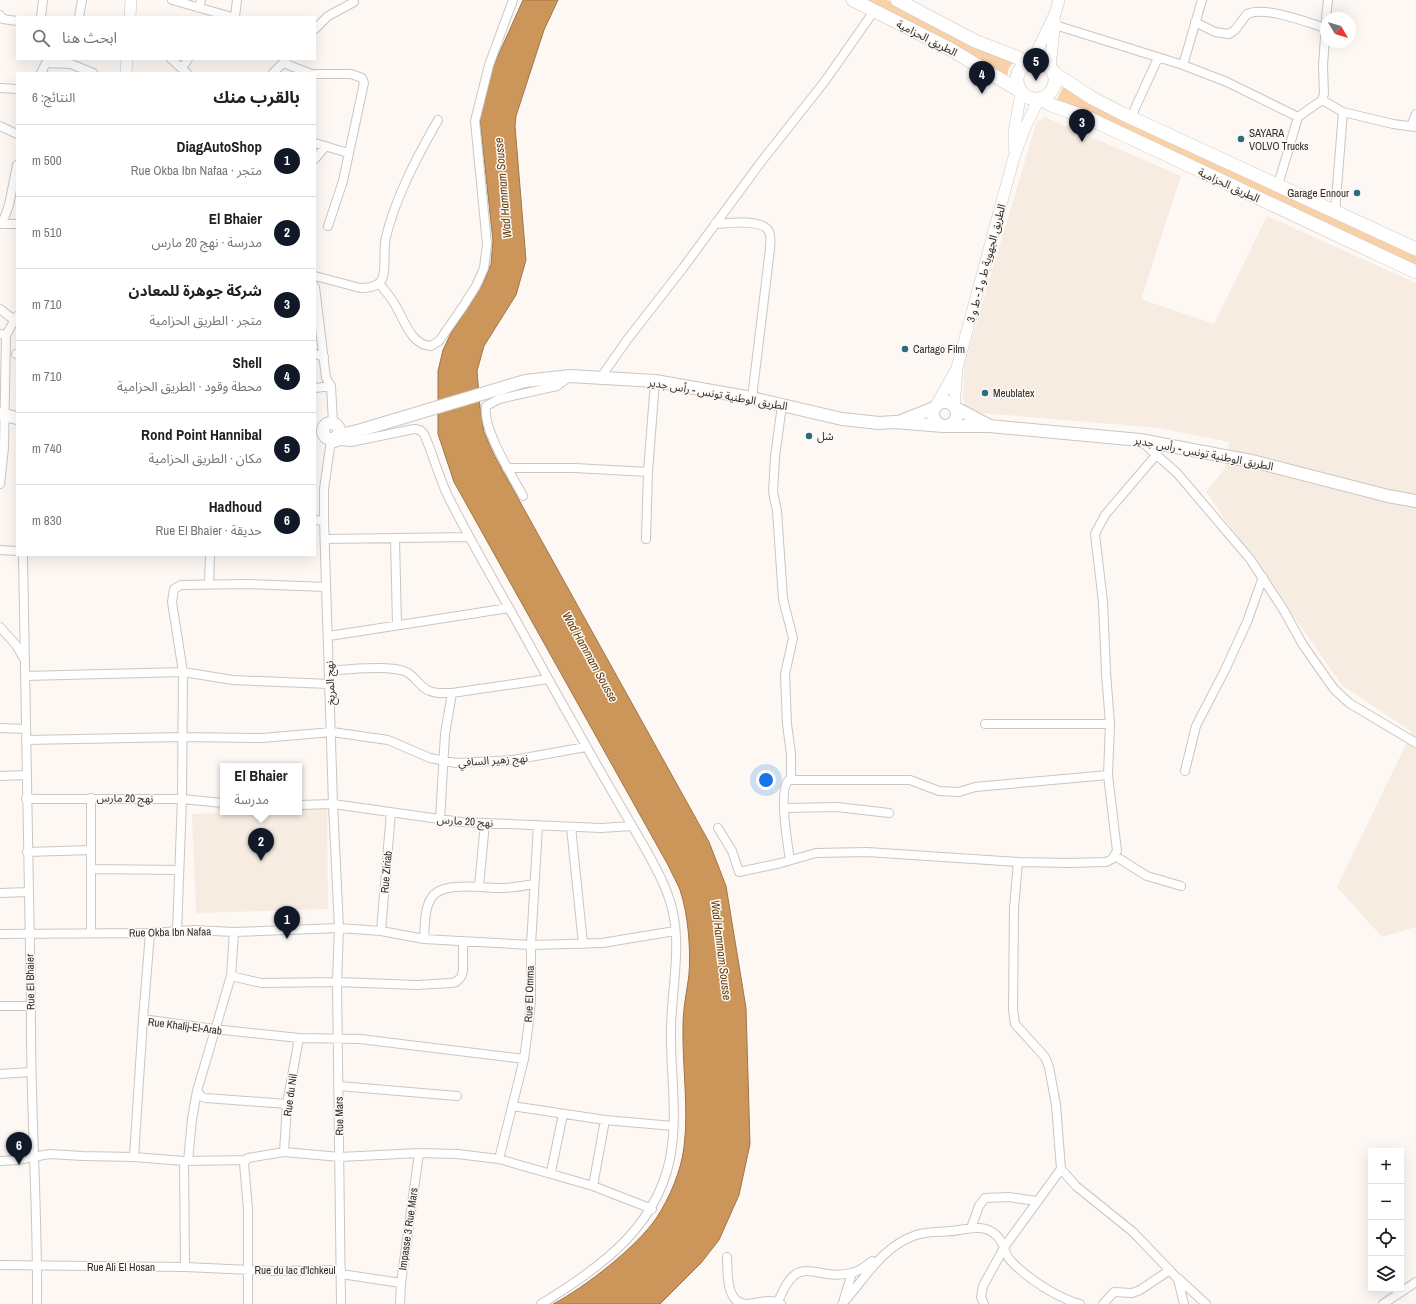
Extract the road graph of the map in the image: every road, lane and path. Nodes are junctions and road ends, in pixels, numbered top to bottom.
1 (43, 0) edge
2 (82, 0) edge
3 (131, 0) edge
4 (172, 0) edge
5 (238, 0) edge
6 (355, 0) edge
7 (513, 0) edge
8 (852, 0) edge
9 (897, 0) edge
10 (1059, 0) edge
11 (1328, 0) edge
12 (1199, 1) edge
13 (200, 4) edge
14 (874, 11) junction
15 (1327, 12) edge
16 (0, 15) edge
17 (216, 15) edge
18 (41, 16) edge
19 (79, 16) edge
20 (130, 16) edge
21 (235, 16) edge
22 (1055, 20) junction
23 (16, 21) edge
24 (1320, 21) edge
25 (1195, 22) junction
26 (316, 29) edge
27 (1324, 48) edge
28 (1158, 58) junction
29 (127, 60) edge
30 (172, 60) edge
31 (188, 60) edge
32 (48, 61) edge
33 (285, 61) edge
34 (1030, 61) junction
35 (1183, 66) junction
36 (185, 70) edge
37 (1052, 70) junction
38 (42, 72) edge
39 (91, 72) edge
40 (126, 72) edge
41 (274, 72) edge
42 (307, 72) edge
43 (316, 76) edge
44 (0, 88) edge
45 (16, 89) edge
46 (1020, 92) junction
47 (1040, 99) junction
48 (1322, 100) junction
49 (1343, 112) junction
50 (1416, 114) edge
51 (1131, 117) junction
52 (1298, 117) junction
53 (438, 120) dead end
54 (0, 126) edge
55 (1414, 127) edge
56 (16, 134) edge
57 (316, 143) edge
58 (325, 147) junction
59 (348, 153) junction
60 (1014, 157) junction
61 (316, 158) edge
62 (16, 170) edge
63 (1278, 185) junction
64 (1335, 212) junction
65 (1, 224) edge
66 (16, 224) edge
67 (715, 224) junction
68 (328, 226) dead end
69 (1416, 249) edge
70 (1416, 272) edge
71 (316, 276) edge
72 (378, 283) junction
73 (316, 295) edge
74 (0, 309) edge
75 (16, 318) edge
76 (8, 332) edge
77 (316, 354) edge
78 (324, 357) junction
79 (957, 368) junction
80 (570, 376) junction
81 (601, 377) junction
82 (655, 381) junction
83 (331, 386) junction
84 (316, 388) edge
85 (752, 398) junction
86 (782, 405) junction
87 (936, 406) junction
88 (954, 407) junction
89 (1, 415) edge
90 (16, 418) edge
91 (894, 422) junction
92 (316, 426) edge
93 (945, 426) junction
94 (989, 426) junction
95 (332, 433) junction
96 (316, 436) edge
97 (1140, 440) junction
98 (1157, 454) junction
99 (508, 468) junction
100 (648, 472) junction
101 (0, 484) edge
102 (524, 496) dead end
103 (1416, 501) edge
104 (316, 520) edge
105 (324, 521) junction
106 (469, 537) junction
107 (325, 539) junction
108 (395, 539) junction
109 (646, 540) dead end
110 (0, 550) edge
111 (16, 551) edge
112 (22, 556) edge
113 (210, 556) edge
114 (1263, 577) junction
115 (209, 584) junction
116 (326, 587) junction
117 (509, 608) junction
118 (397, 625) junction
119 (0, 626) edge
120 (329, 636) junction
121 (24, 659) junction
122 (329, 670) junction
123 (183, 672) junction
124 (25, 676) junction
125 (548, 678) junction
126 (329, 684) junction
127 (452, 693) junction
128 (985, 724) dead end
129 (1110, 724) junction
130 (0, 728) edge
131 (26, 729) junction
132 (332, 732) junction
133 (181, 737) junction
134 (26, 740) junction
135 (1416, 743) edge
136 (586, 747) junction
137 (443, 761) junction
138 (1185, 771) dead end
139 (27, 775) junction
140 (1108, 775) junction
141 (0, 776) edge
142 (791, 780) junction
143 (91, 798) junction
144 (26, 799) junction
145 (182, 799) junction
146 (220, 803) edge
147 (333, 804) junction
148 (302, 805) edge
149 (784, 808) junction
150 (391, 812) junction
151 (889, 813) dead end
152 (440, 820) junction
153 (485, 823) junction
154 (538, 825) junction
155 (632, 826) junction
156 (571, 827) junction
157 (718, 828) dead end
158 (91, 850) junction
159 (27, 852) junction
160 (1115, 856) junction
161 (790, 860) junction
162 (1018, 862) junction
163 (90, 869) junction
164 (179, 870) junction
165 (534, 884) junction
166 (479, 886) junction
167 (1181, 886) dead end
168 (28, 892) junction
169 (0, 893) edge
170 (339, 928) junction
171 (177, 931) junction
172 (234, 932) junction
173 (381, 932) junction
174 (675, 932) junction
175 (29, 933) junction
176 (91, 933) junction
177 (150, 933) junction
178 (0, 934) edge
179 (424, 939) junction
180 (464, 941) junction
181 (583, 944) junction
182 (531, 945) junction
183 (231, 976) junction
184 (337, 982) junction
185 (0, 1006) edge
186 (31, 1006) junction
187 (143, 1019) junction
188 (214, 1029) junction
189 (338, 1037) junction
190 (299, 1038) junction
191 (524, 1059) junction
192 (30, 1072) junction
193 (0, 1074) edge
194 (339, 1086) junction
195 (197, 1091) junction
196 (457, 1096) dead end
197 (287, 1104) junction
198 (512, 1106) junction
199 (563, 1114) junction
200 (605, 1120) junction
201 (673, 1126) junction
202 (284, 1152) junction
203 (419, 1153) junction
204 (34, 1156) junction
205 (134, 1157) junction
206 (340, 1157) junction
207 (499, 1159) junction
208 (246, 1160) junction
209 (0, 1161) edge
210 (186, 1161) junction
211 (1061, 1169) junction
212 (551, 1172) junction
213 (593, 1186) junction
214 (1037, 1201) junction
215 (652, 1209) junction
216 (971, 1228) junction
217 (1005, 1246) junction
218 (727, 1257) dead end
219 (880, 1257) junction
220 (0, 1265) edge
221 (37, 1266) junction
222 (185, 1268) junction
223 (248, 1270) junction
224 (1170, 1270) junction
225 (341, 1272) junction
226 (852, 1273) junction
227 (1178, 1279) junction
228 (1416, 1282) edge
229 (401, 1283) junction
230 (779, 1303) edge
231 (37, 1304) edge
232 (248, 1304) edge
233 (340, 1304) edge
234 (400, 1304) edge
235 (541, 1304) edge
236 (843, 1304) edge
237 (984, 1304) edge
238 (1080, 1304) edge
239 (1103, 1304) edge
240 (1184, 1304) edge
241 (1206, 1304) edge
242 (1383, 1304) edge

1 - 18 street
2 - 19 street
3 - 20 main road
4 - 13 street
5 - 21 street
6 - 26 street
7 - 72 street
8 - 14 highway, الطريق الحزامية
9 - 34 highway, الطريق الحزامية
10 - 22 main road
11 - 15 street
12 - 25 street
13 - 17 street
14 - 46 highway, الطريق الحزامية
14 - 67 street
16 - 23 street
22 - 28 street
22 - 34 main road
22 - 37 main road
24 - 25 street
25 - 35 street
27 - 48 street
28 - 35 street
28 - 51 street
29 - 40 main road
30 - 36 street
31 - 36 street
32 - 38 street
32 - 39 street
33 - 41 street
33 - 42 street
34 - 37 highway, الطريق الحزامية
34 - 46 highway
35 - 52 street
37 - 47 highway
37 - 51 highway, الطريق الحزامية
43 - 59 street
44 - 45 street
46 - 47 highway, الطريق الحزامية
46 - 60 main road, الطريق الجهوية ط و 1 - ط و 3
47 - 60 main road, الطريق الجهوية ط و 1 - ط و 3
47 - 70 highway, الطريق الحزامية
48 - 49 street
48 - 52 street
49 - 55 street
49 - 64 street
50 - 55 street
51 - 63 highway, الطريق الحزامية
52 - 63 street
53 - 72 street
54 - 56 street
57 - 58 street
58 - 59 street
58 - 61 street
59 - 68 street
60 - 79 main road, الطريق الجهوية ط و 1 - ط و 3
62 - 65 street
63 - 64 highway, الطريق الحزامية
64 - 69 highway, الطريق الحزامية
65 - 66 street
67 - 81 street
67 - 85 street
71 - 72 street
73 - 78 street, نهج المريخ
74 - 75 street
75 - 76 street
76 - 89 street
77 - 78 street
78 - 83 street, نهج المريخ
79 - 87 main road, الطريق الجهوية ط و 1 - ط و 3
79 - 88 main road, الطريق الجهوية ط و 1 - ط و 3
80 - 81 main road, الطريق الوطنية تونس - رأس جدير
80 - 95 main road, الطريق الوطنية تونس - رأس جدير
80 - 99 street
81 - 82 main road, الطريق الوطنية تونس - رأس جدير
82 - 85 main road, الطريق الوطنية تونس - رأس جدير
82 - 100 street
83 - 84 street
83 - 95 street, نهج المريخ
85 - 86 main road, الطريق الوطنية تونس - رأس جدير
86 - 91 main road, الطريق الوطنية تونس - رأس جدير
86 - 142 street
87 - 88 main road
87 - 91 main road, الطريق الوطنية تونس - رأس جدير
87 - 93 main road
88 - 93 main road
88 - 94 main road, الطريق الوطنية تونس - رأس جدير
89 - 90 main road
89 - 101 street
91 - 93 main road, الطريق الوطنية تونس - رأس جدير
92 - 95 main road, الطريق الوطنية تونس - رأس جدير
93 - 94 main road, الطريق الوطنية تونس - رأس جدير
94 - 97 main road, الطريق الوطنية تونس - رأس جدير
95 - 96 main road, الطريق الوطنية تونس - رأس جدير
95 - 105 street, نهج المريخ
95 - 106 street
97 - 98 street
97 - 103 main road, الطريق الوطنية تونس - رأس جدير
98 - 114 street
98 - 129 street
99 - 100 street
99 - 102 street
100 - 109 street
104 - 105 street
105 - 107 street, نهج المريخ
106 - 108 street
106 - 117 street
107 - 108 street
107 - 116 street, نهج المريخ
108 - 118 street
110 - 111 street
112 - 121 street, Rue El Bhaier
113 - 115 street
114 - 135 street
114 - 138 street
115 - 116 street
115 - 123 street
116 - 120 street, نهج المريخ
117 - 118 street
117 - 125 street
118 - 120 street
119 - 121 street
120 - 122 street, نهج المريخ
121 - 124 street, Rue El Bhaier
122 - 126 street, نهج المريخ
122 - 127 street
123 - 124 street
123 - 126 street
123 - 133 street
124 - 131 street, Rue El Bhaier
125 - 127 street
125 - 136 street
126 - 132 street, نهج المريخ
127 - 137 street
128 - 129 street
129 - 140 street
130 - 131 street
131 - 134 street, Rue El Bhaier
132 - 133 street, نهج زهير السافي
132 - 137 street, نهج زهير السافي
132 - 147 street, نهج المريخ
133 - 134 street, نهج زهير السافي
133 - 145 street
134 - 139 street, Rue El Bhaier
136 - 137 street, نهج زهير السافي
136 - 155 street
137 - 152 street
139 - 141 street
139 - 144 street, Rue El Bhaier
140 - 142 street
140 - 160 street
142 - 149 street
143 - 144 street, نهج 20 مارس
143 - 145 street, نهج 20 مارس
143 - 158 street
144 - 159 street, Rue El Bhaier
145 - 146 street, نهج 20 مارس
145 - 164 street
147 - 148 street, نهج 20 مارس
147 - 150 street, نهج 20 مارس
147 - 170 street, نهج المريخ
149 - 151 street
149 - 161 street
150 - 152 street, نهج 20 مارس
150 - 173 street, Rue Ziriab
152 - 153 street, نهج 20 مارس
153 - 154 street, نهج 20 مارس
153 - 166 street
154 - 156 street, نهج 20 مارس
154 - 165 street, Rue El Omma
155 - 156 street, نهج 20 مارس
155 - 174 street
156 - 181 street
157 - 161 street
158 - 159 street
158 - 163 street
159 - 168 street, Rue El Bhaier
160 - 162 street
160 - 167 street
161 - 162 street
162 - 211 street
163 - 164 street
163 - 176 street
164 - 171 street
165 - 166 street
165 - 182 street, Rue El Omma
166 - 179 street
168 - 169 street
168 - 175 street, Rue El Bhaier
170 - 172 street, Rue Okba Ibn Nafaa
170 - 173 street, Rue Okba Ibn Nafaa
170 - 184 street, Rue Mars
171 - 172 street, Rue Okba Ibn Nafaa
171 - 177 street, Rue Okba Ibn Nafaa
172 - 183 street
173 - 179 street, Rue Okba Ibn Nafaa
174 - 181 street, Rue Okba Ibn Nafaa
174 - 201 street
175 - 176 street, Rue Okba Ibn Nafaa
175 - 178 street, Rue Okba Ibn Nafaa
175 - 186 street, Rue El Bhaier
176 - 177 street, Rue Okba Ibn Nafaa
177 - 187 street
179 - 180 street, Rue Okba Ibn Nafaa
180 - 182 street, Rue Okba Ibn Nafaa
180 - 184 street
181 - 182 street, Rue Okba Ibn Nafaa
182 - 191 street, Rue El Omma
183 - 184 street
183 - 188 street
184 - 189 street, Rue Mars
185 - 186 street
186 - 192 street, Rue El Bhaier
187 - 188 street, Rue Khalij-El-Arab
187 - 205 street, Rue Khalij-El-Arab
188 - 190 street, Rue Khalij-El-Arab
188 - 195 street
189 - 190 street, Rue Khalij-El-Arab
189 - 191 street, Rue Khalij-El-Arab
189 - 194 street, Rue Mars
190 - 197 street, Rue du Nil
191 - 198 street, Rue El Omma
192 - 193 street
192 - 204 street, Rue El Bhaier
194 - 196 street
194 - 206 street, Rue Mars
195 - 197 street
195 - 210 street
197 - 202 street, Rue du Nil
198 - 199 street
198 - 207 street, Rue El Omma
199 - 200 street
199 - 212 street
200 - 201 street
200 - 213 street
201 - 215 street
202 - 206 street
202 - 208 street
203 - 206 street
203 - 207 street
203 - 229 street, Impasse 3 Rue Mars
204 - 205 street
204 - 209 street
204 - 221 street, Rue El Bhaier
205 - 210 street
206 - 225 street, Rue Mars
207 - 212 street
208 - 210 street
208 - 223 street
210 - 222 street
211 - 214 street
211 - 224 street
212 - 213 street
213 - 215 street
214 - 216 street
214 - 217 street
215 - 235 street
216 - 217 street
216 - 219 street
217 - 237 street
217 - 238 street
218 - 230 street
219 - 226 street
219 - 236 street
220 - 221 street, Rue Ali El Hosan
221 - 222 street, Rue Ali El Hosan
221 - 231 street, Rue El Bhaier
222 - 223 street, Rue Ali El Hosan
223 - 225 street, Rue du lac d'Ichkeul
223 - 232 street
224 - 227 street
224 - 239 street
225 - 229 street, Rue du lac d'Ichkeul
225 - 233 street, Rue Mars
226 - 230 street
226 - 236 street
227 - 240 street
227 - 241 street
228 - 242 street
229 - 234 street, Impasse 3 Rue Mars

